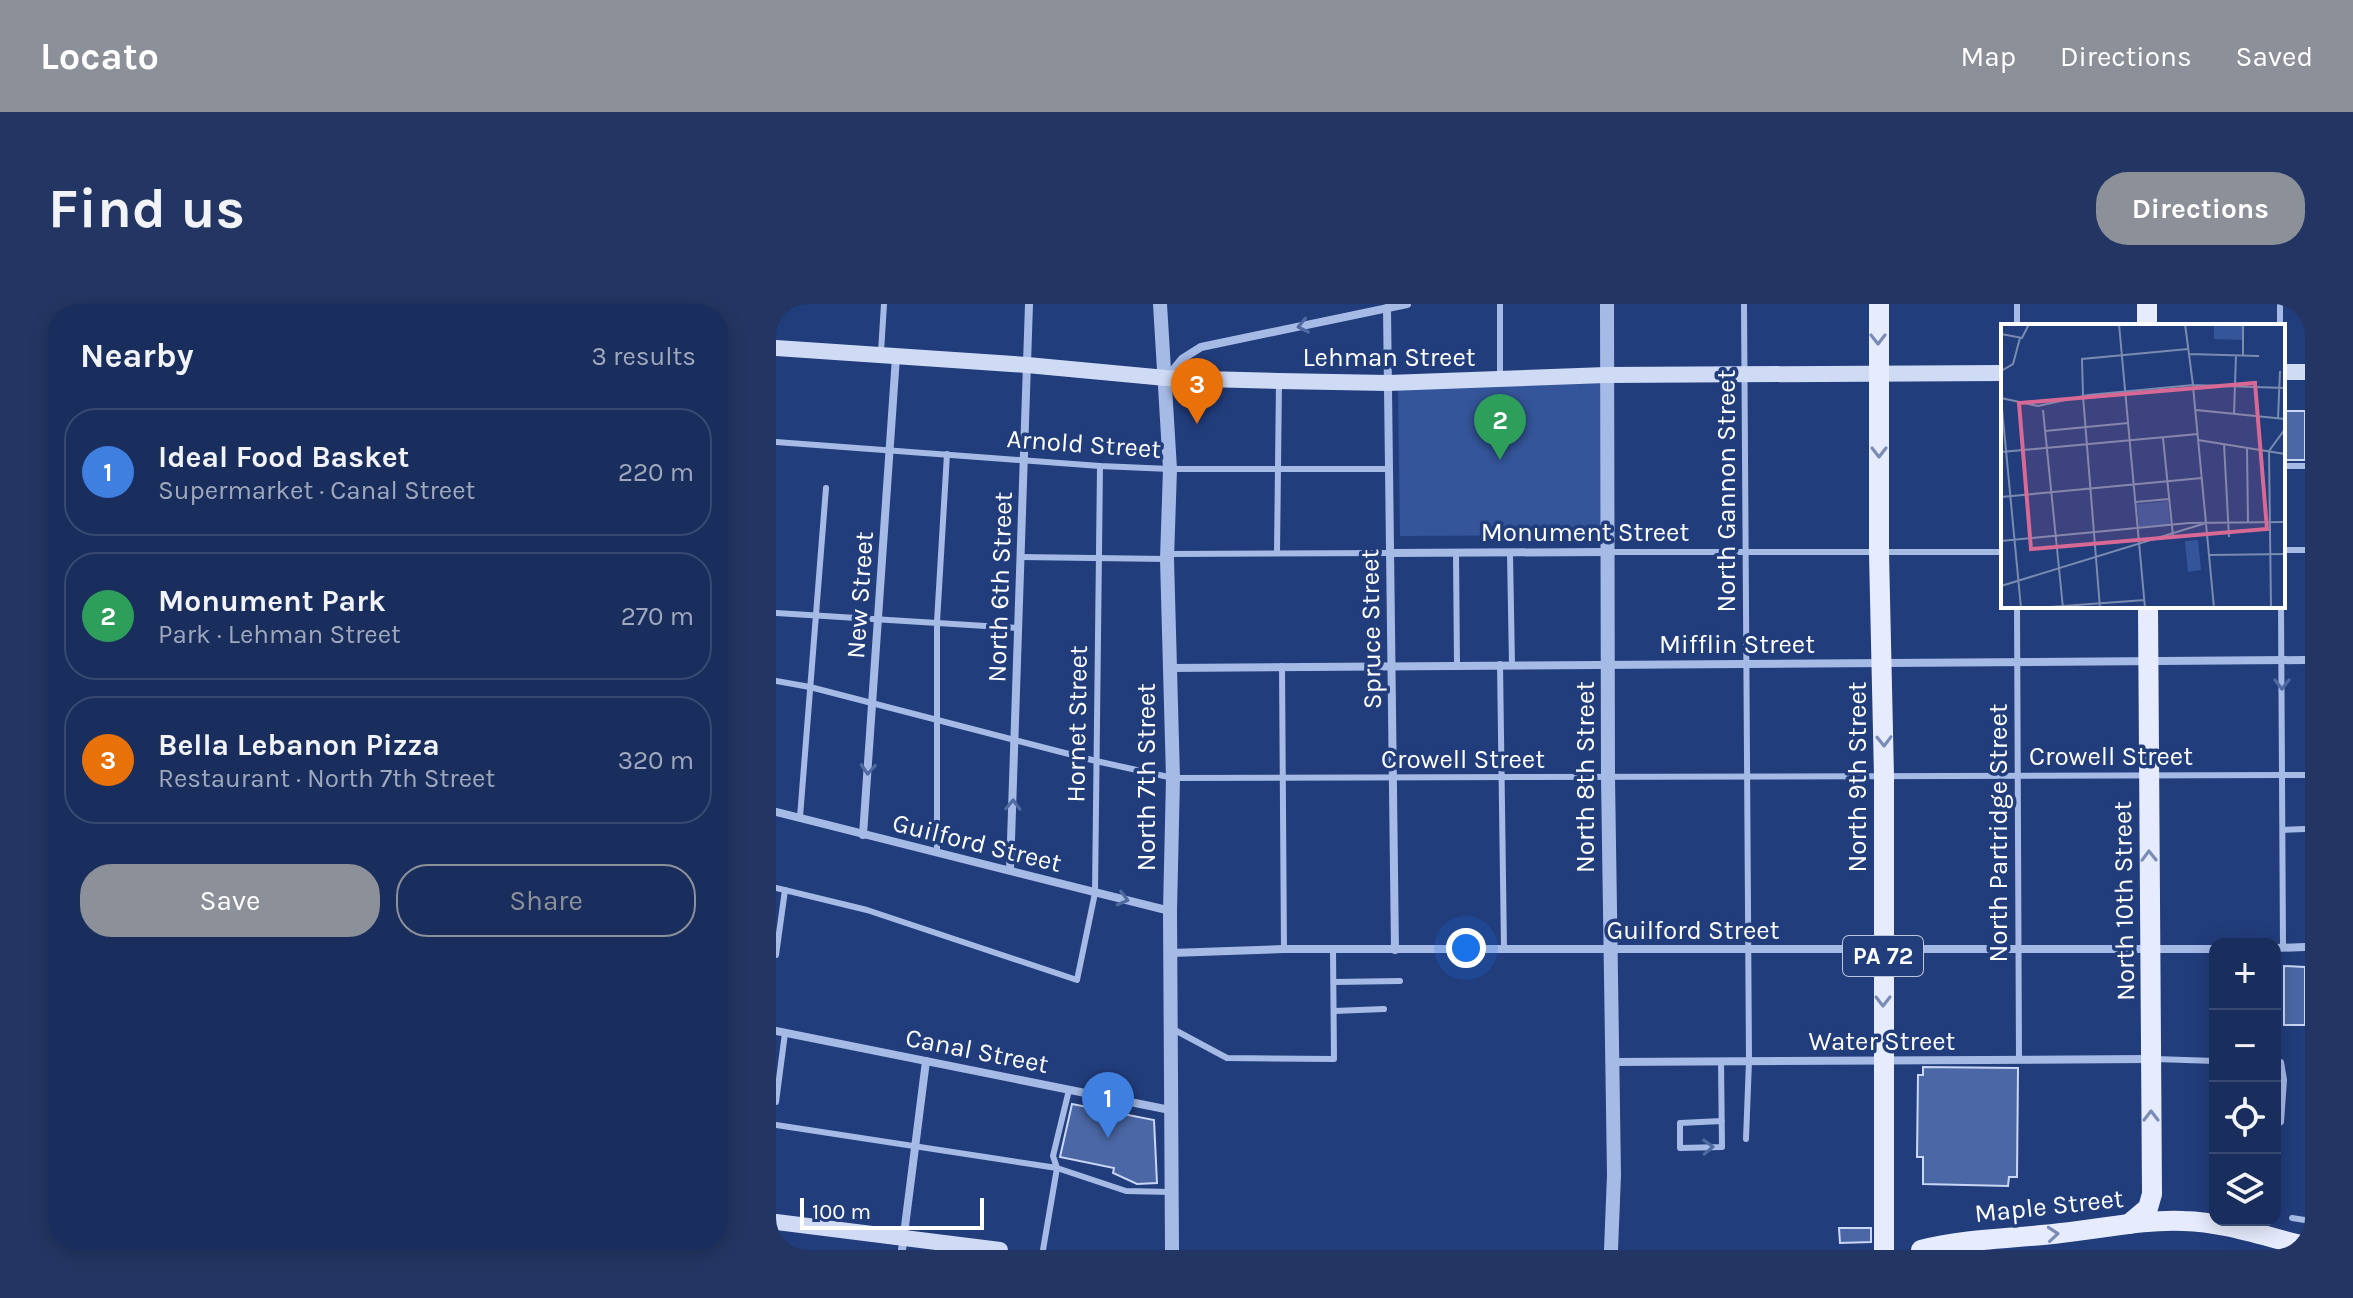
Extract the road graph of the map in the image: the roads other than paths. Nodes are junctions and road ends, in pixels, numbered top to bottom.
1 (884, 304) edge
2 (1029, 304) edge
3 (1160, 304) edge
4 (1407, 304) edge
5 (1500, 304) edge
6 (1607, 304) edge
7 (1744, 304) edge
8 (1879, 304) edge
9 (1387, 308) junction
10 (776, 348) edge
11 (888, 357) junction
12 (1027, 365) junction
13 (2001, 373) edge
14 (1878, 374) junction
15 (1606, 375) junction
16 (1745, 375) junction
17 (1166, 378) junction
18 (1500, 380) junction
19 (1279, 381) junction
20 (1388, 383) junction
21 (776, 442) edge
22 (889, 450) junction
23 (947, 454) junction
24 (1024, 461) junction
25 (1100, 466) junction
26 (1170, 469) junction
27 (1278, 469) junction
28 (1389, 469) junction
29 (826, 488) dead end
30 (1746, 551) junction
31 (1456, 552) junction
32 (1606, 552) junction
33 (2001, 552) edge
34 (1277, 553) junction
35 (1390, 553) junction
36 (1879, 553) junction
37 (1510, 554) junction
38 (1167, 556) junction
39 (1020, 557) junction
40 (1099, 558) junction
41 (2017, 608) edge
42 (2148, 608) edge
43 (2281, 608) edge
44 (776, 613) edge
45 (816, 615) junction
46 (878, 619) junction
47 (937, 622) junction
48 (1018, 628) junction
49 (2282, 660) junction
50 (2305, 660) edge
51 (2148, 661) junction
52 (2018, 662) junction
53 (1882, 663) junction
54 (1500, 664) junction
55 (1747, 664) junction
56 (1512, 665) junction
57 (1609, 665) junction
58 (1282, 666) junction
59 (1391, 666) junction
60 (1457, 666) junction
61 (1170, 668) junction
62 (776, 681) edge
63 (810, 687) junction
64 (873, 703) junction
65 (937, 720) junction
66 (1015, 740) junction
67 (1096, 761) junction
68 (2282, 775) junction
69 (2305, 775) edge
70 (1884, 776) junction
71 (2018, 776) junction
72 (2148, 776) junction
73 (1173, 778) junction
74 (1608, 778) junction
75 (1747, 778) junction
76 (1393, 779) junction
77 (1502, 779) junction
78 (1283, 780) junction
79 (776, 812) edge
80 (800, 817) junction
81 (2305, 829) edge
82 (2283, 830) junction
83 (863, 835) junction
84 (937, 851) junction
85 (1010, 870) junction
86 (776, 888) edge
87 (785, 890) junction
88 (1095, 893) junction
89 (1170, 911) junction
90 (2279, 938) edge
91 (2305, 947) edge
92 (2281, 948) edge
93 (1284, 949) junction
94 (1504, 949) junction
95 (2018, 949) junction
96 (2209, 949) edge
97 (1333, 950) junction
98 (1395, 950) junction
99 (1748, 950) junction
100 (1883, 950) junction
101 (2151, 950) junction
102 (1611, 951) junction
103 (1171, 953) junction
104 (776, 955) edge
105 (1400, 981) dead end
106 (1334, 982) junction
107 (1384, 1009) dead end
108 (1334, 1011) junction
109 (1171, 1028) junction
110 (780, 1032) edge
111 (2151, 1059) junction
112 (2019, 1060) junction
113 (926, 1061) junction
114 (1721, 1061) junction
115 (1749, 1061) junction
116 (1883, 1061) junction
117 (2209, 1061) edge
118 (1613, 1062) junction
119 (2281, 1062) edge
120 (1069, 1090) junction
121 (776, 1102) edge
122 (1170, 1110) junction
123 (1722, 1121) junction
124 (2281, 1122) edge
125 (776, 1125) edge
126 (1746, 1139) dead end
127 (915, 1147) junction
128 (1057, 1168) junction
129 (1171, 1192) junction
130 (2152, 1194) junction
131 (2292, 1218) dead end
132 (2305, 1220) edge
133 (2184, 1221) junction
134 (776, 1222) edge
135 (2129, 1224) junction
136 (903, 1244) edge
137 (2305, 1246) edge
138 (1000, 1250) edge
139 (1043, 1250) edge
140 (1172, 1250) edge
141 (1611, 1250) edge
142 (1884, 1250) edge
143 (1921, 1250) edge

1 - 11 lane, New Street
2 - 12 street, North 6th Street
3 - 17 street, North 7th Street
4 - 9 street
5 - 18 lane
6 - 15 street, North 8th Street
7 - 16 lane, North Gannon Street
8 -> 14 main road, North 9th Street / PA 72
9 -> 17 street
9 - 20 street, Spruce Street
10 - 11 main road, Lehman Street
11 - 12 main road, Lehman Street
11 - 22 street, New Street
12 - 17 main road, Lehman Street
12 - 24 street, North 6th Street
13 - 14 main road, Lehman Street
14 - 16 main road, Lehman Street
14 -> 36 main road, North 9th Street / PA 72
15 - 16 main road, Lehman Street
15 - 18 main road, Lehman Street
15 - 32 street, North 8th Street
16 - 30 lane, North Gannon Street
17 - 19 main road, Lehman Street
17 - 26 street, North 7th Street
18 - 20 main road, Lehman Street
19 - 20 main road, Lehman Street
19 - 27 lane
20 - 28 street, Spruce Street
21 - 22 lane, Arnold Street
22 - 23 lane, Arnold Street
22 - 46 street, New Street
23 - 24 lane, Arnold Street
23 - 47 lane
24 - 25 lane, Arnold Street
24 - 39 street, North 6th Street
25 - 26 lane, Arnold Street
25 - 40 lane, Hornet Street
26 - 27 lane, Arnold Street
26 - 38 street, North 7th Street
27 - 28 lane, Arnold Street
27 - 34 lane
28 - 35 street, Spruce Street
29 - 45 lane
30 - 32 lane, Monument Street
30 - 36 lane, Monument Street
30 - 55 lane, North Gannon Street
31 - 35 street, Monument Street
31 - 37 street, Monument Street
31 - 60 lane
32 - 37 street, Monument Street
32 - 57 street, North 8th Street
33 - 36 lane, Monument Street
34 - 35 lane, Monument Street
34 - 38 lane, Monument Street
35 - 59 street, Spruce Street
36 - 53 main road, North 9th Street / PA 72
37 - 56 lane
38 - 40 lane, Monument Street
38 - 61 street, North 7th Street
39 - 40 lane, Monument Street
39 - 48 street, North 6th Street
40 - 67 lane, Hornet Street
41 - 52 lane, North Partridge Street
42 - 51 main road, North 10th Street
43 - 49 lane
44 - 45 lane
45 - 46 lane
45 - 63 lane
46 - 47 lane
46 - 64 street, New Street
47 - 48 lane
47 - 65 lane
48 - 66 street, North 6th Street
49 - 50 street, Mifflin Street
49 - 51 street, Mifflin Street
49 -> 68 lane
51 - 52 street, Mifflin Street
51 - 72 main road, North 10th Street
52 - 53 street, Mifflin Street
52 - 71 lane, North Partridge Street
53 - 55 street, Mifflin Street
53 -> 70 main road, North 9th Street / PA 72
54 - 56 street, Mifflin Street
54 - 60 street, Mifflin Street
54 - 77 lane
55 - 57 street, Mifflin Street
55 - 75 lane, North Gannon Street
56 - 57 street, Mifflin Street
57 - 74 street, North 8th Street
58 - 59 street, Mifflin Street
58 - 61 street, Mifflin Street
58 - 78 lane
59 - 60 street, Mifflin Street
59 - 76 street, Spruce Street
61 - 73 street, North 7th Street
62 - 63 lane, Crowell Street
63 - 64 lane, Crowell Street
63 - 80 lane
64 - 65 lane, Crowell Street
64 -> 83 street, New Street
65 - 66 lane, Crowell Street
65 - 84 lane
66 - 67 lane, Crowell Street
85 -> 66 street, North 6th Street
67 - 73 lane, Crowell Street
67 - 88 lane, Hornet Street
68 - 69 lane, Crowell Street
68 - 72 lane, Crowell Street
68 - 82 lane
70 - 71 lane, Crowell Street
70 - 75 lane, Crowell Street
70 - 100 main road, North 9th Street / PA 72
71 - 72 lane, Crowell Street
71 - 95 lane, North Partridge Street
101 -> 72 main road, North 10th Street
73 - 78 lane, Crowell Street
73 - 89 street, North 7th Street
74 - 75 lane, Crowell Street
74 - 77 lane, Crowell Street
74 - 102 street, North 8th Street
75 - 99 lane, North Gannon Street
76 - 77 lane, Crowell Street
76 - 78 lane, Crowell Street
76 - 98 street, Spruce Street
77 - 94 lane
78 - 93 lane
79 - 80 street, Guilford Street
80 - 83 street, Guilford Street
81 - 82 lane
82 - 90 lane
83 - 84 street, Guilford Street
84 - 85 street, Guilford Street
85 - 88 street, Guilford Street
86 - 87 lane
87 - 88 lane, Hornet Street
87 - 104 lane
88 -> 89 street, Guilford Street
89 - 103 street, North 7th Street
91 - 92 street
93 - 97 street, Guilford Street
93 - 103 street, Guilford Street
94 - 98 street, Guilford Street
94 - 102 street, Guilford Street
95 - 100 street, Guilford Street
95 - 101 street, Guilford Street
95 - 112 lane, North Partridge Street
96 - 101 street, Guilford Street
97 - 98 street, Guilford Street
97 - 106 lane
99 - 100 street, Guilford Street
99 - 102 street, Guilford Street
99 - 115 lane, North Gannon Street
100 -> 116 main road, North 9th Street / PA 72
101 - 111 main road, North 10th Street
102 - 118 street, North 8th Street
103 - 109 street, North 7th Street
105 - 106 lane
106 - 108 lane
107 - 108 lane
108 - 109 lane
109 - 122 street, North 7th Street
110 - 113 street, Canal Street
110 - 121 lane
111 - 112 street, Water Street
111 - 117 lane
130 -> 111 main road, North 10th Street
112 - 116 street, Water Street
113 - 120 street, Canal Street
113 - 127 street
114 - 115 street, Water Street
114 - 118 street, Water Street
114 - 123 lane
115 - 116 street, Water Street
115 - 126 lane, North Gannon Street
116 - 142 main road, North 9th Street / PA 72
118 - 141 street, North 8th Street
119 - 124 lane
120 - 122 street, Canal Street
120 - 128 lane
122 - 129 street, North 7th Street
123 -> 123 lane
125 - 127 lane
127 - 128 lane
127 - 136 street
128 - 129 lane
128 - 139 lane
129 - 140 street, North 7th Street
130 - 133 main road, Maple Street
130 - 135 main road
131 - 132 lane
133 - 135 main road, Maple Street
133 - 137 main road, Maple Street
134 - 136 main road
143 -> 135 main road, Maple Street
136 - 138 main road

